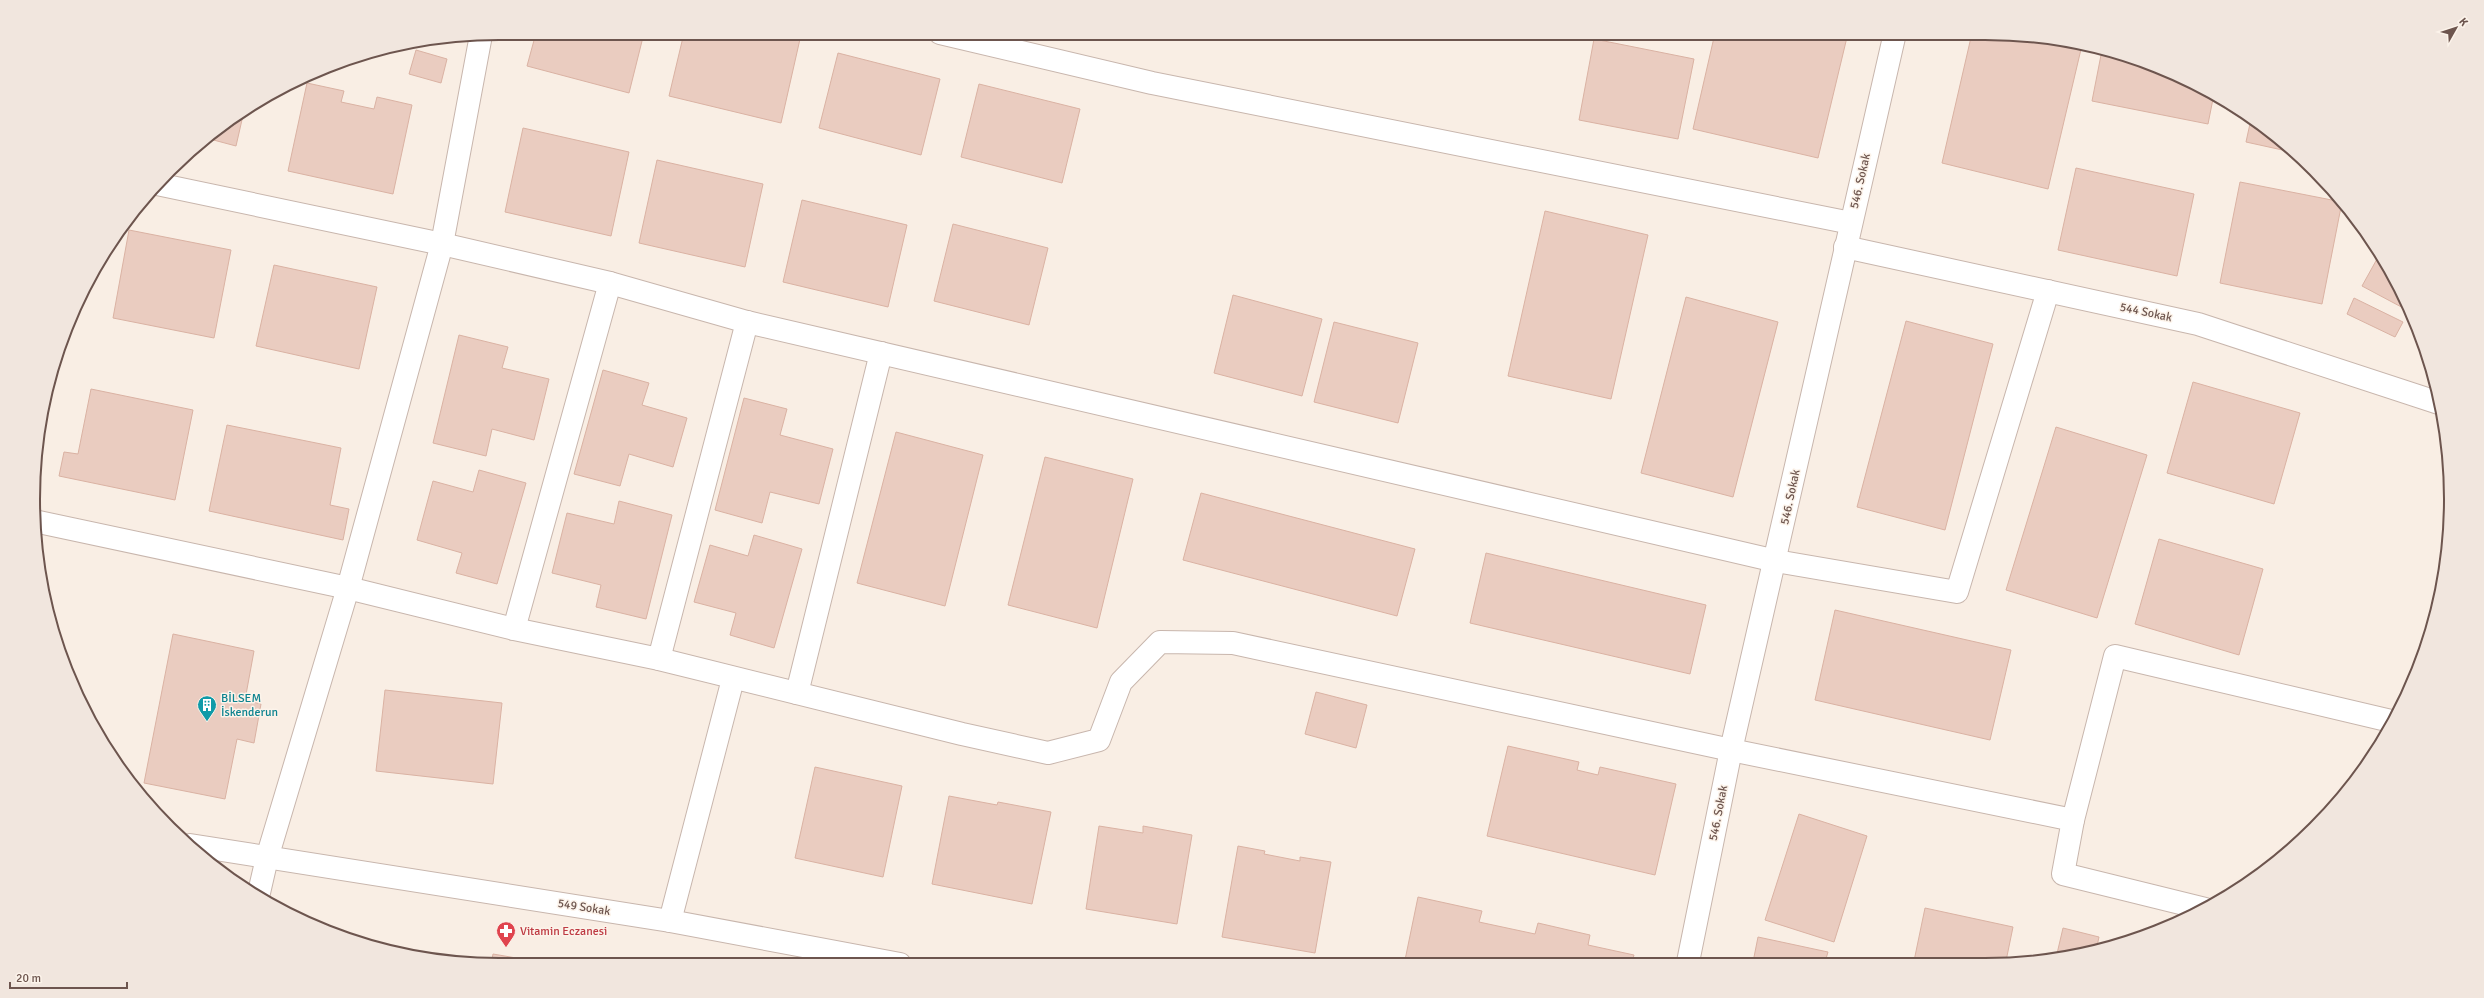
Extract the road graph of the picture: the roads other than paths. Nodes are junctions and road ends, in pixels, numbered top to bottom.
1 (970, 40) edge
2 (1893, 40) edge
3 (480, 41) edge
4 (164, 185) edge
5 (1851, 223) junction
6 (442, 244) junction
7 (1845, 247) junction
8 (610, 283) junction
9 (2048, 291) junction
10 (747, 322) junction
11 (881, 353) junction
12 (2433, 401) edge
13 (41, 522) edge
14 (1776, 561) junction
15 (348, 588) junction
16 (514, 629) junction
17 (659, 659) junction
18 (733, 679) junction
19 (797, 693) junction
20 (2387, 720) edge
21 (1731, 750) junction
22 (2073, 820) junction
23 (199, 847) edge
24 (267, 858) junction
25 (260, 891) edge
26 (2196, 907) edge
27 (670, 921) junction
28 (868, 958) edge
29 (1689, 958) edge

1 - 5 street
2 - 5 street, 546. Sokak
3 - 6 street
4 - 6 street
5 - 7 street, 546. Sokak
6 - 8 street
6 - 15 street
7 - 9 street, 544 Sokak
7 - 14 street, 546. Sokak
8 - 10 street
8 - 16 street
9 - 12 street, 544 Sokak
9 - 14 street
10 - 11 street
10 - 17 street
11 - 14 street
11 - 19 street
13 - 15 street
14 - 21 street, 546. Sokak
15 - 16 street
15 - 24 street
16 - 17 street
17 - 18 street
18 - 19 street
18 - 27 street
19 - 21 street
20 - 22 street
21 - 22 street
21 - 29 street, 546. Sokak
22 - 26 street
23 - 24 street, 549 Sokak
24 - 25 street
24 - 27 street, 549 Sokak
27 - 28 street, 549 Sokak

